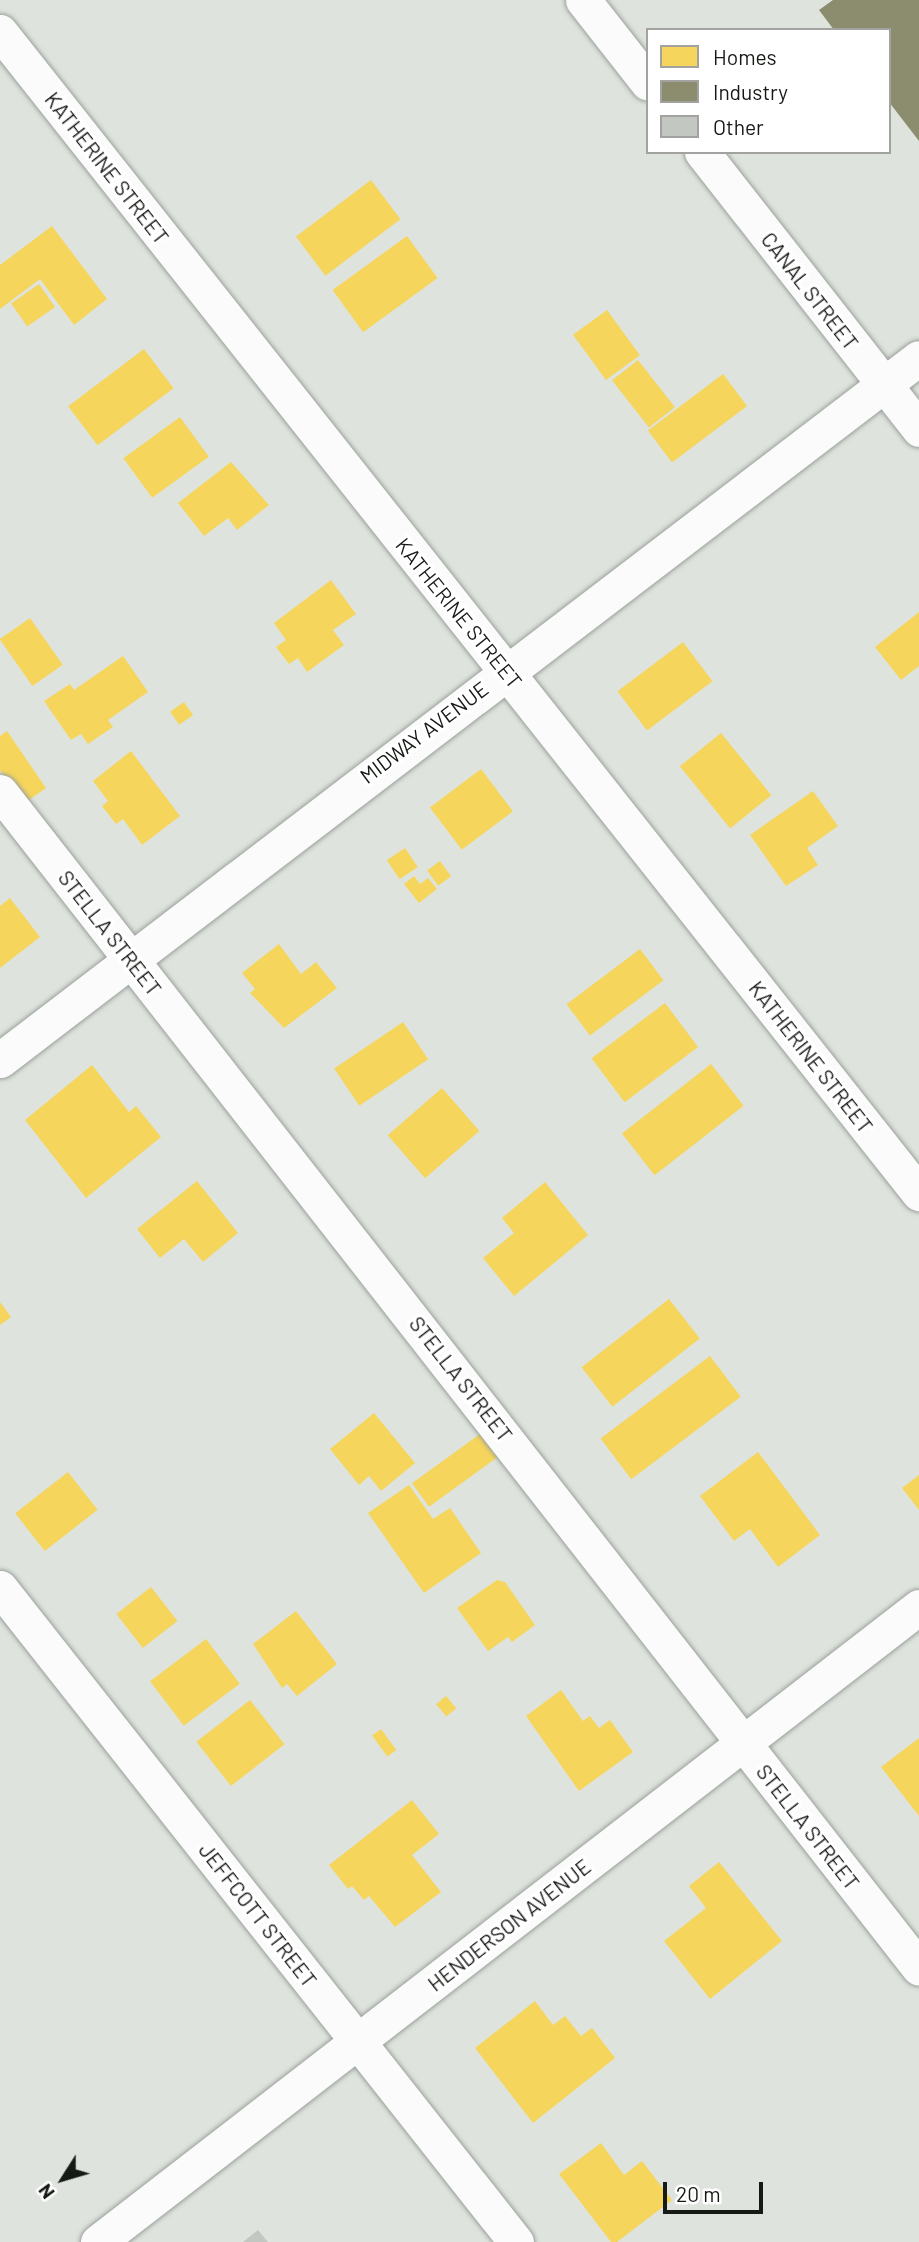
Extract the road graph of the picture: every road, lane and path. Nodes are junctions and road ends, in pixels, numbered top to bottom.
1 (583, 0) edge
2 (0, 32) edge
3 (646, 80) edge
4 (704, 154) edge
5 (919, 358) edge
6 (883, 385) junction
7 (919, 429) edge
8 (505, 670) junction
9 (0, 792) edge
10 (130, 958) junction
11 (0, 1060) edge
12 (919, 1193) edge
13 (0, 1588) edge
14 (919, 1607) edge
15 (743, 1745) junction
16 (919, 1968) edge
17 (358, 2042) junction
18 (98, 2242) edge
19 (516, 2242) edge

1 - 3 street
2 - 8 street, KATHERINE STREET
4 - 6 street, CANAL STREET
5 - 6 street, MIDWAY AVENUE
6 - 7 street, CANAL STREET
6 - 8 street, MIDWAY AVENUE
8 - 10 street, MIDWAY AVENUE
8 - 12 street, KATHERINE STREET
9 - 10 street, STELLA STREET
10 - 11 street, MIDWAY AVENUE
10 - 15 street, STELLA STREET
13 - 17 street, JEFFCOTT STREET
14 - 15 street, HENDERSON AVENUE
15 - 16 street, STELLA STREET
15 - 17 street, HENDERSON AVENUE
17 - 18 street, HENDERSON AVENUE
17 - 19 street, JEFFCOTT STREET

